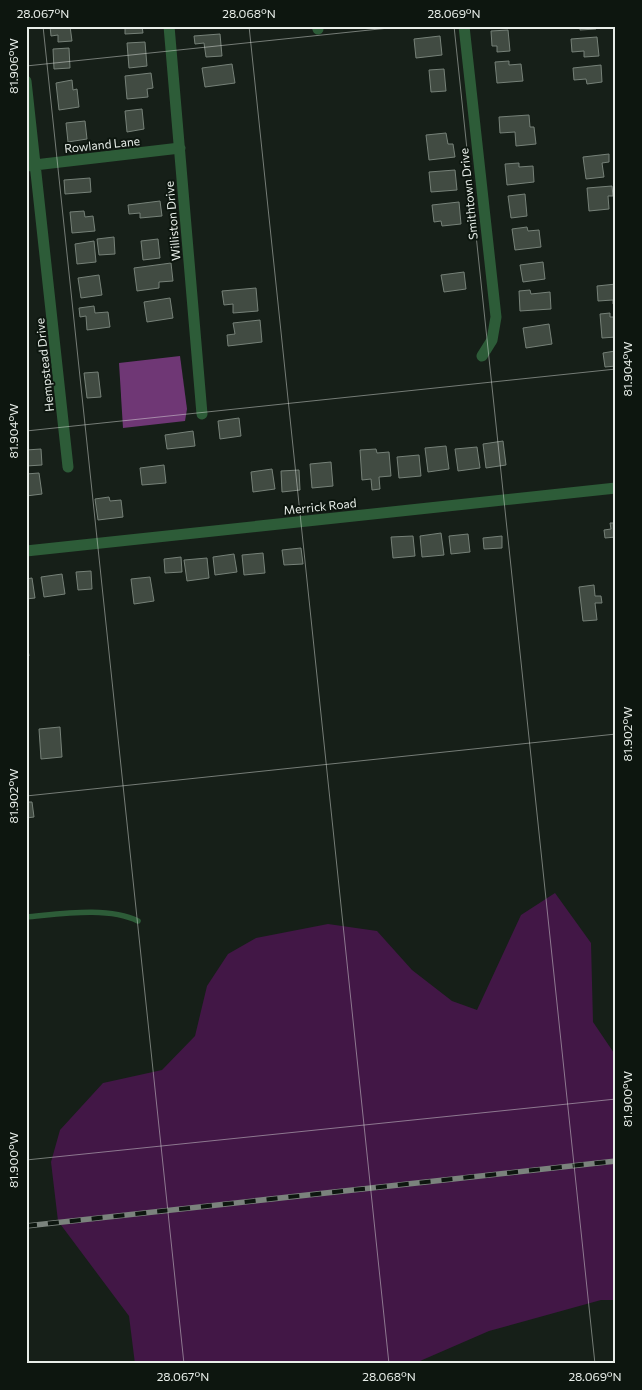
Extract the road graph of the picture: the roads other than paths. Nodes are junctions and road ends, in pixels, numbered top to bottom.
1 (170, 26) edge
2 (464, 26) edge
3 (26, 81) edge
4 (180, 148) junction
5 (30, 166) edge
6 (482, 356) dead end
7 (202, 414) dead end
8 (68, 467) dead end
9 (616, 488) edge
10 (26, 551) edge
11 (26, 917) edge
12 (138, 921) dead end

1 - 4 street, Williston Drive
2 - 6 street, Smithtown Drive
3 - 5 street, Hempstead Drive
4 - 5 street, Rowland Lane
4 - 7 street, Williston Drive
5 - 8 street, Hempstead Drive
9 - 10 street, Merrick Road
11 - 12 lane

